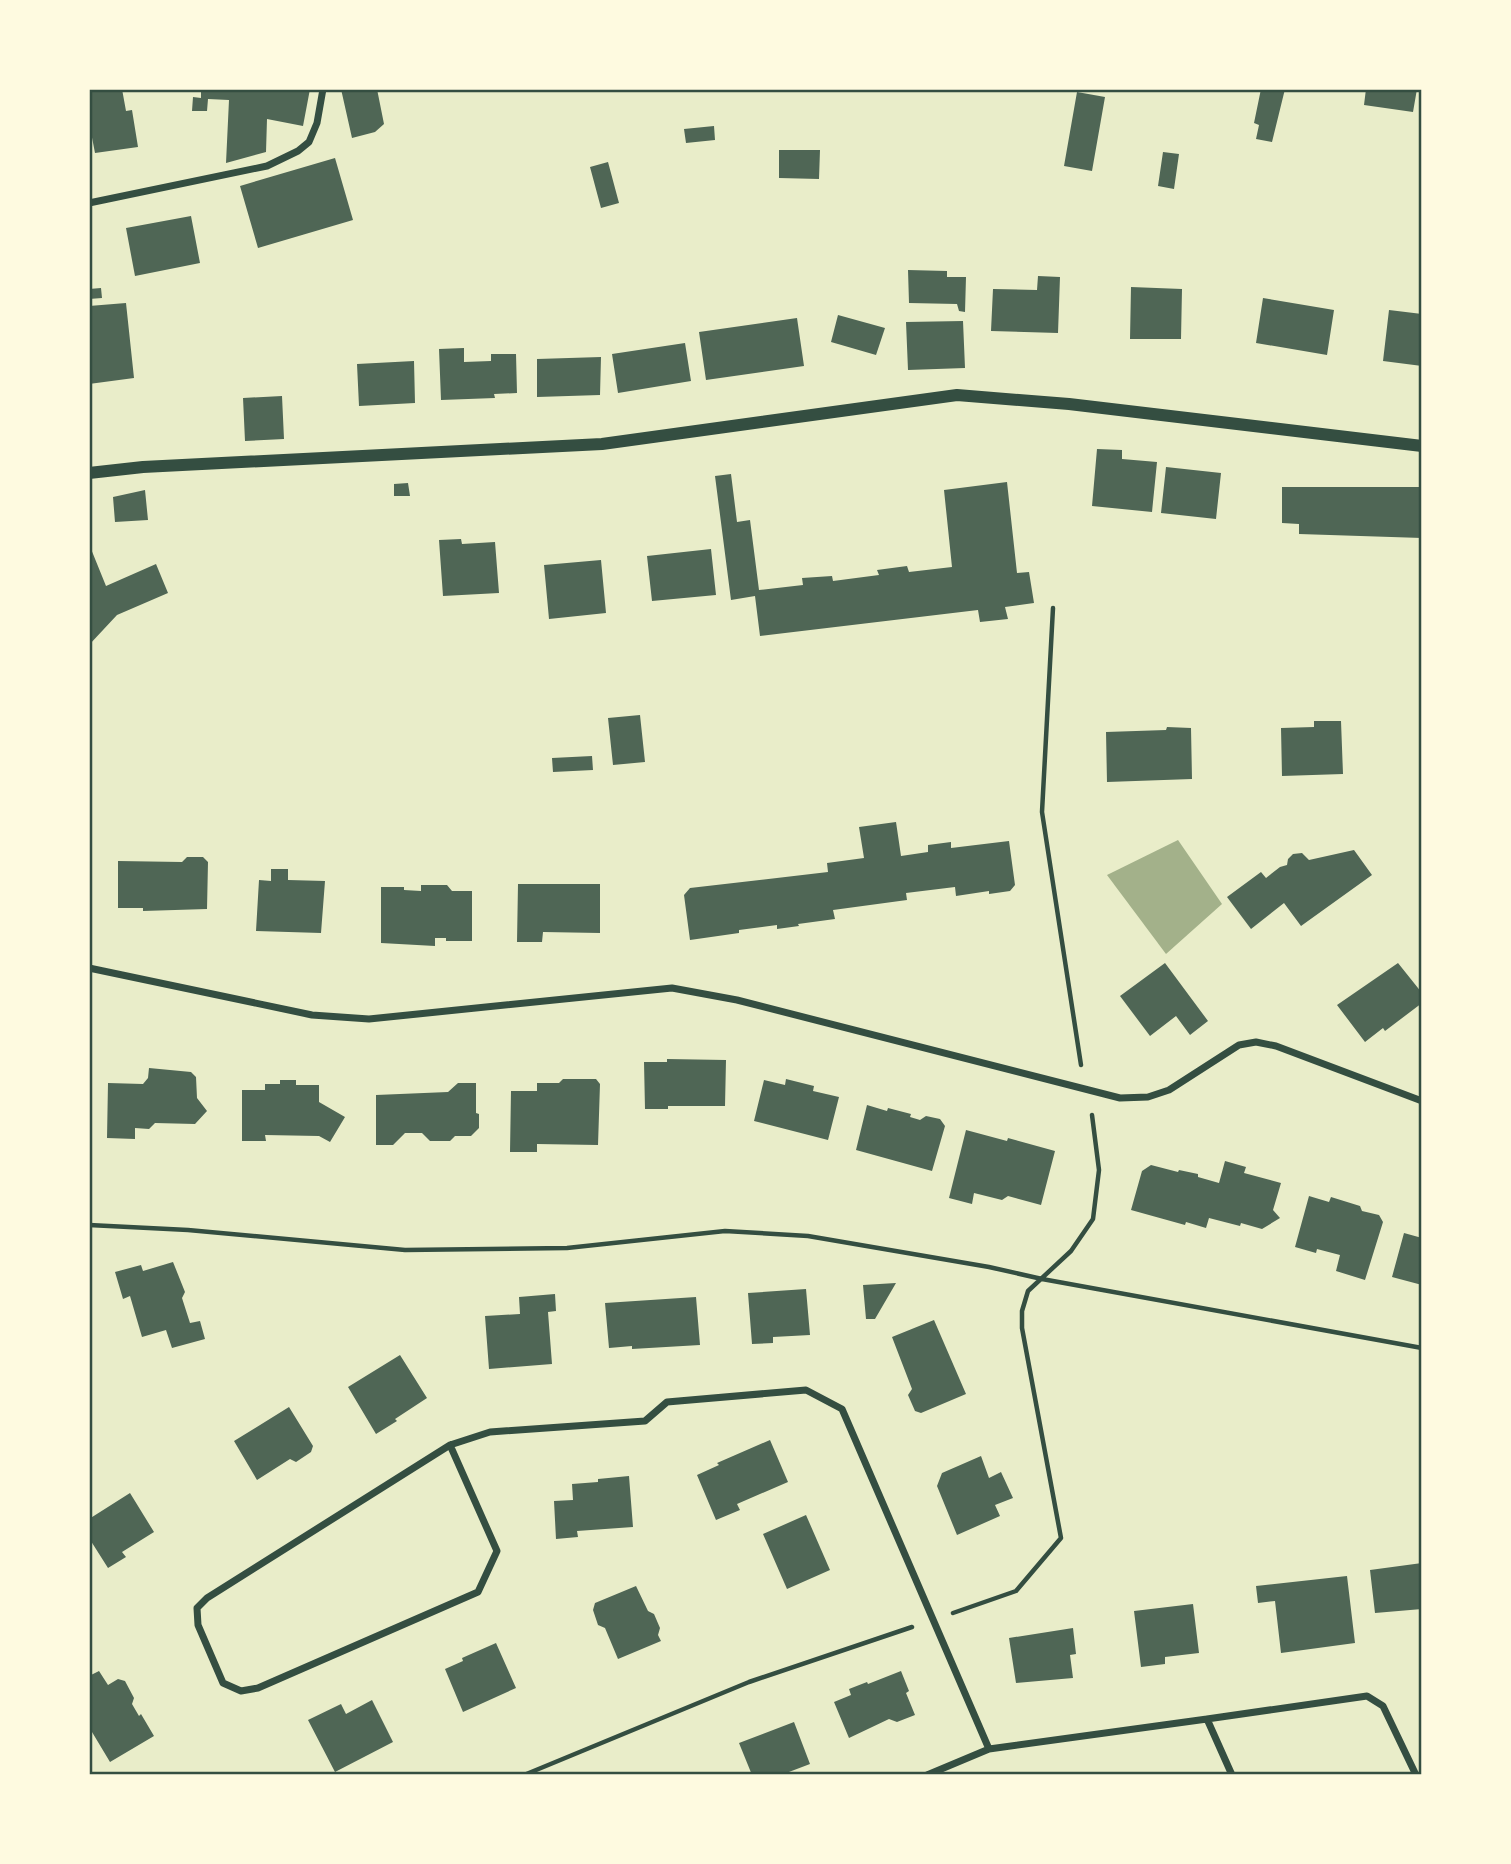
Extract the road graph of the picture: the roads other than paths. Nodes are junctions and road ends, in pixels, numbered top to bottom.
1 (323, 89) edge
2 (89, 203) edge
3 (1422, 446) edge
4 (89, 473) edge
5 (89, 968) edge
6 (1422, 1101) edge
7 (450, 1446) junction
8 (1208, 1719) junction
9 (989, 1749) junction
10 (927, 1775) edge
11 (1233, 1775) edge
12 (1416, 1775) edge

1 - 2 street
3 - 4 street
5 - 6 street
7 - 7 street
7 - 9 street
8 - 9 street
8 - 11 street
8 - 12 street
9 - 10 street

